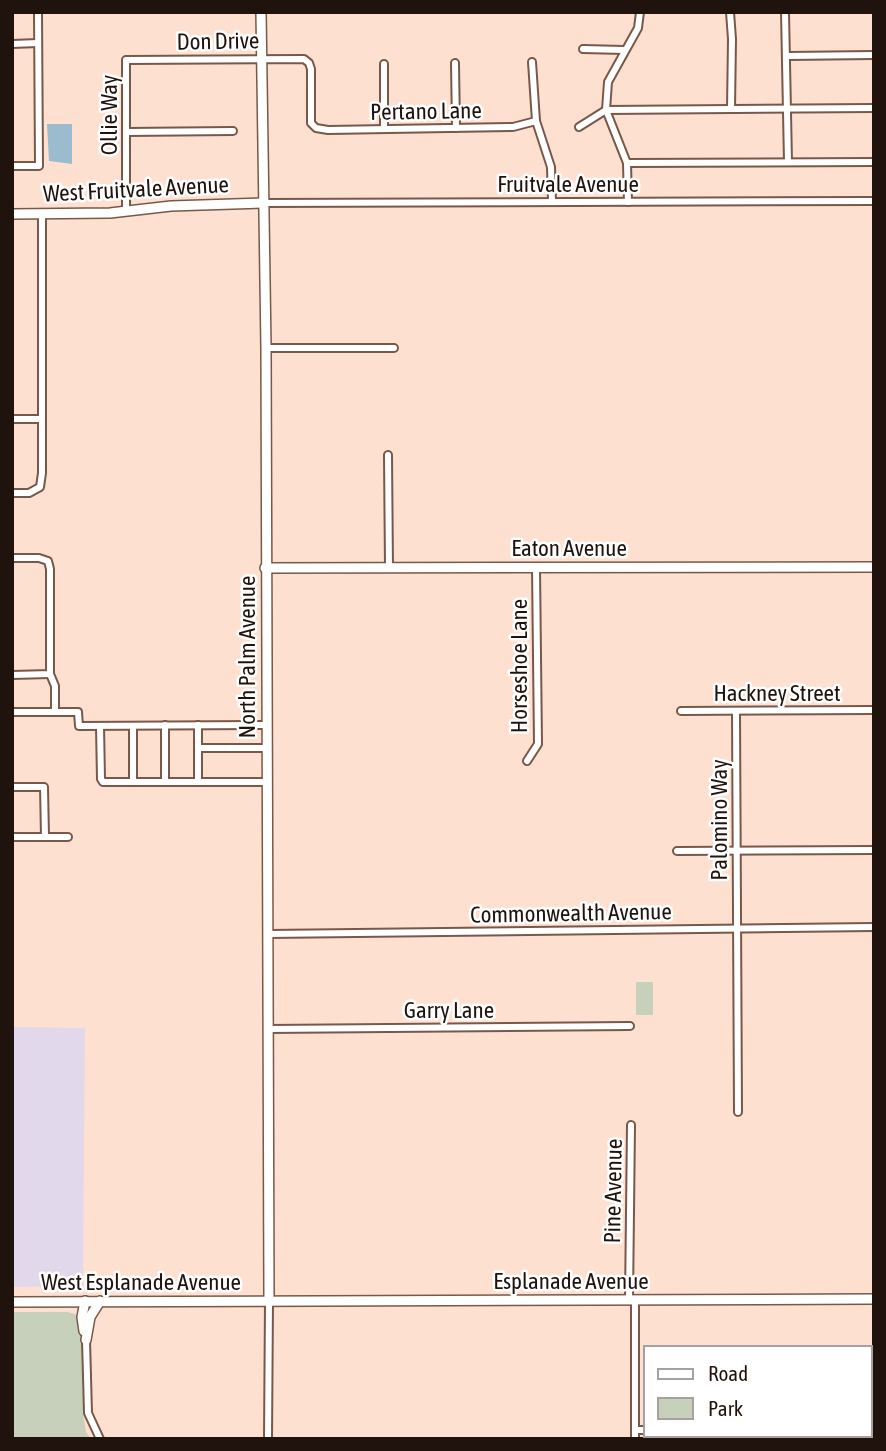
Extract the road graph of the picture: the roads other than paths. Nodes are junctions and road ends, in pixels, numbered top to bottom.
1 (38, 12) edge
2 (261, 12) edge
3 (640, 12) edge
4 (730, 12) edge
5 (785, 12) edge
6 (38, 43) junction
7 (12, 44) edge
8 (583, 49) dead end
9 (624, 50) junction
10 (874, 55) edge
11 (787, 56) junction
12 (261, 58) junction
13 (126, 60) joint
14 (532, 62) dead end
15 (455, 63) dead end
16 (384, 64) dead end
17 (874, 108) edge
18 (731, 109) junction
19 (787, 109) junction
20 (606, 110) junction
21 (536, 121) junction
22 (579, 127) dead end
23 (316, 128) joint
24 (456, 128) junction
25 (384, 129) junction
26 (233, 131) dead end
27 (126, 132) junction
28 (788, 162) junction
29 (874, 162) edge
30 (627, 163) junction
31 (12, 166) edge
32 (552, 201) junction
33 (874, 201) edge
34 (628, 202) junction
35 (262, 203) junction
36 (126, 212) junction
37 (12, 214) edge
38 (42, 214) junction
39 (266, 348) junction
40 (394, 348) dead end
41 (12, 419) edge
42 (43, 419) junction
43 (388, 455) dead end
44 (12, 493) edge
45 (12, 558) edge
46 (874, 567) edge
47 (265, 568) junction
48 (389, 568) junction
49 (536, 568) junction
50 (50, 674) junction
51 (12, 675) edge
52 (874, 710) edge
53 (681, 711) dead end
54 (736, 711) junction
55 (12, 712) edge
56 (55, 712) junction
57 (165, 725) junction
58 (198, 725) junction
59 (266, 725) junction
60 (100, 726) junction
61 (132, 726) junction
62 (198, 748) junction
63 (266, 748) junction
64 (527, 761) dead end
65 (133, 782) junction
66 (165, 782) junction
67 (198, 782) junction
68 (267, 782) junction
69 (12, 787) edge
70 (12, 837) edge
71 (45, 837) junction
72 (68, 837) dead end
73 (874, 850) edge
74 (677, 851) dead end
75 (737, 851) junction
76 (874, 927) edge
77 (737, 929) junction
78 (268, 934) junction
79 (630, 1026) dead end
80 (268, 1029) junction
81 (738, 1112) dead end
82 (631, 1125) dead end
83 (874, 1299) edge
84 (632, 1300) junction
85 (85, 1301) junction
86 (100, 1301) junction
87 (269, 1301) junction
88 (12, 1302) edge
89 (86, 1340) junction
90 (635, 1430) junction
91 (644, 1430) edge
92 (100, 1439) edge
93 (268, 1439) edge
94 (635, 1439) edge

1 - 6 street
2 - 12 street, North Palm Avenue
3 - 9 street
4 - 18 street
5 - 11 street
6 - 7 street
6 - 31 street
8 - 9 street
9 - 20 street
10 - 11 street
11 - 19 street
12 - 13 street, Don Drive
12 - 23 street, Don Drive
12 - 35 street, North Palm Avenue
13 - 27 street, Ollie Way
14 - 21 street
15 - 24 street
16 - 25 street
17 - 19 street
18 - 19 street
18 - 20 street
19 - 28 street
20 - 22 street
20 - 30 street
21 - 24 street, Pertano Lane
21 - 32 street
23 - 25 street, Pertano Lane
24 - 25 street, Pertano Lane
26 - 27 street
27 - 36 street, Ollie Way
28 - 29 street
28 - 30 street
30 - 34 street
32 - 34 street, Fruitvale Avenue
32 - 35 street, Fruitvale Avenue
33 - 34 street, Fruitvale Avenue
35 - 36 street, West Fruitvale Avenue
35 - 39 street, North Palm Avenue
36 - 38 street, West Fruitvale Avenue
37 - 38 street, West Fruitvale Avenue
38 - 42 street
39 - 40 street
39 - 47 street, North Palm Avenue
41 - 42 street
42 - 44 street
43 - 48 street
45 - 50 street
46 - 49 street, Eaton Avenue
47 - 48 street, Eaton Avenue
47 - 59 street, North Palm Avenue
48 - 49 street, Eaton Avenue
49 - 64 street, Horseshoe Lane
50 - 51 street
50 - 56 street
52 - 54 street, Hackney Street
53 - 54 street, Hackney Street
54 - 75 street, Palomino Way
55 - 56 street
56 - 60 street
57 - 58 street
57 - 61 street
57 - 66 street
58 - 59 street
58 - 62 street
59 - 63 street, North Palm Avenue
60 - 61 street
60 - 65 street
61 - 65 street
62 - 63 street
62 - 67 street
63 - 68 street, North Palm Avenue
65 - 66 street
66 - 67 street
67 - 68 street
68 - 78 street, North Palm Avenue
69 - 71 street
70 - 71 street
71 - 72 street
73 - 75 street
74 - 75 street
75 - 77 street, Palomino Way
76 - 77 street, Commonwealth Avenue
77 - 78 street, Commonwealth Avenue
77 - 81 street, Palomino Way
78 - 80 street, North Palm Avenue
79 - 80 street, Garry Lane
80 - 87 street, North Palm Avenue
82 - 84 street, Pine Avenue
83 - 84 street, Esplanade Avenue
84 - 87 street, Esplanade Avenue
84 - 90 street, Pine Avenue
85 - 86 street, West Esplanade Avenue
85 - 88 street, West Esplanade Avenue
85 - 89 street
86 - 87 street, West Esplanade Avenue
86 - 89 street
87 - 93 street
89 - 92 street
90 - 91 street
90 - 94 street, Pine Avenue

